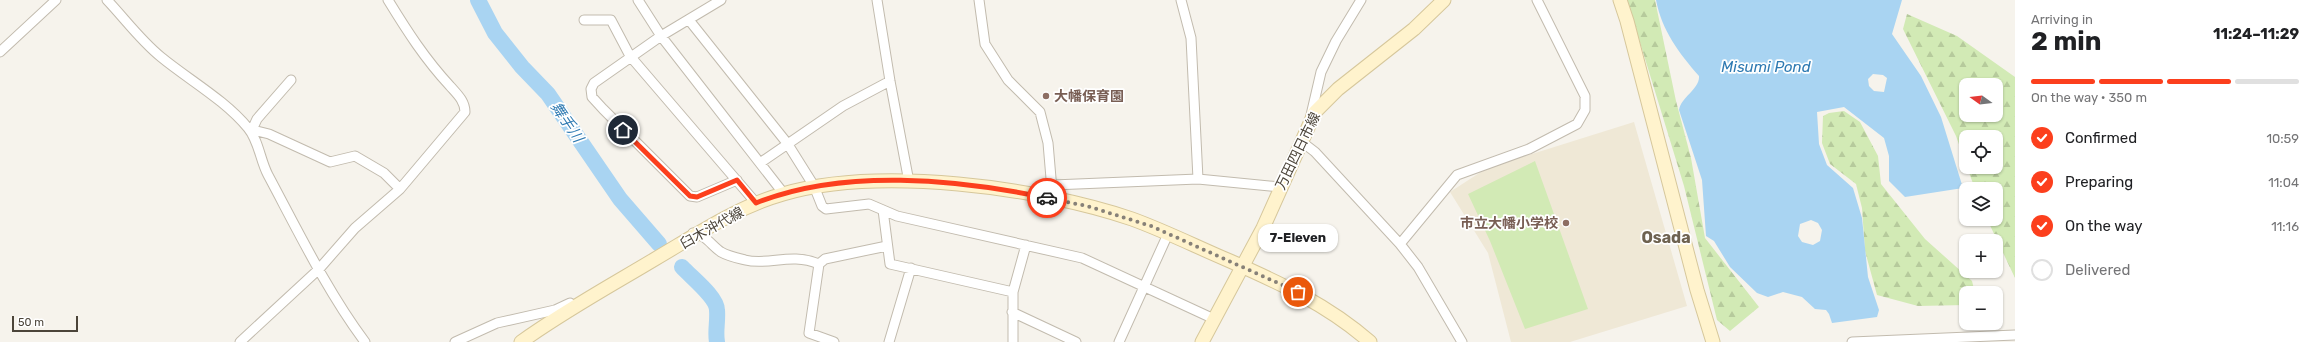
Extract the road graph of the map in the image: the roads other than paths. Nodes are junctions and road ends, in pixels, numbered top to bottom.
1 (56, 0) edge
2 (107, 0) edge
3 (388, 0) edge
4 (638, 0) edge
5 (722, 0) edge
6 (877, 0) edge
7 (979, 0) edge
8 (1181, 0) edge
9 (1361, 0) edge
10 (1444, 0) edge
11 (1538, 0) edge
12 (1620, 0) edge
13 (584, 20) dead end
14 (689, 20) junction
15 (661, 36) junction
16 (0, 52) edge
17 (630, 56) junction
18 (291, 80) dead end
19 (890, 81) junction
20 (1311, 120) junction
21 (251, 132) junction
22 (1302, 142) junction
23 (787, 143) junction
24 (760, 163) junction
25 (1198, 179) junction
26 (737, 180) junction
27 (909, 182) junction
28 (1053, 185) junction
29 (814, 186) junction
30 (1280, 187) junction
31 (400, 189) junction
32 (784, 194) junction
33 (1051, 199) junction
34 (756, 203) junction
35 (883, 210) junction
36 (698, 234) junction
37 (1168, 234) junction
38 (1400, 244) junction
39 (1026, 245) junction
40 (888, 246) junction
41 (819, 264) junction
42 (1243, 267) junction
43 (911, 268) junction
44 (319, 269) junction
45 (1145, 288) junction
46 (1013, 292) junction
47 (1012, 312) junction
48 (1214, 319) junction
49 (2015, 335) edge
50 (240, 342) edge
51 (365, 342) edge
52 (455, 342) edge
53 (521, 342) edge
54 (834, 342) edge
55 (888, 342) edge
56 (1013, 342) edge
57 (1076, 342) edge
58 (1119, 342) edge
59 (1202, 342) edge
60 (1370, 342) edge
61 (1462, 342) edge
62 (1714, 342) edge
63 (1852, 342) edge

1 - 16 street
2 - 21 street
3 - 31 street
4 - 15 street
5 - 14 street
6 - 19 street
7 - 28 street
8 - 25 street
9 - 20 street
10 - 20 main road, 万田四日市線
11 - 38 street
12 - 62 main road
13 - 17 street
14 - 15 street
14 - 23 street
15 - 17 street
15 - 24 street
17 - 26 street
17 - 26 street
18 - 21 street
19 - 23 street
19 - 27 street
20 - 22 main road, 万田四日市線
21 - 31 street
21 - 44 street
22 - 30 main road, 万田四日市線
22 - 38 street
23 - 24 street
23 - 29 street
24 - 32 street
25 - 28 street
25 - 30 street
26 - 34 street
27 - 29 main road, 臼木沖代線
27 - 33 main road, 臼木沖代線
28 - 33 street
29 - 32 main road, 臼木沖代線
29 - 35 street
30 - 42 main road, 万田四日市線
31 - 44 street
32 - 34 main road, 臼木沖代線
33 - 37 main road, 臼木沖代線
34 - 36 main road, 臼木沖代線
35 - 39 street
35 - 40 street
36 - 41 street
36 - 52 street
36 - 53 main road, 臼木沖代線
37 - 42 main road, 臼木沖代線
37 - 45 street
38 - 61 street
39 - 45 street
39 - 46 street
40 - 41 street
40 - 43 street
41 - 54 street
42 - 48 main road, 万田四日市線
42 - 60 main road, 臼木沖代線
43 - 46 street
43 - 55 street
44 - 50 street
44 - 51 street
45 - 48 street
45 - 58 street
46 - 47 street
47 - 56 street
47 - 57 street
48 - 59 main road, 万田四日市線
49 - 63 street

